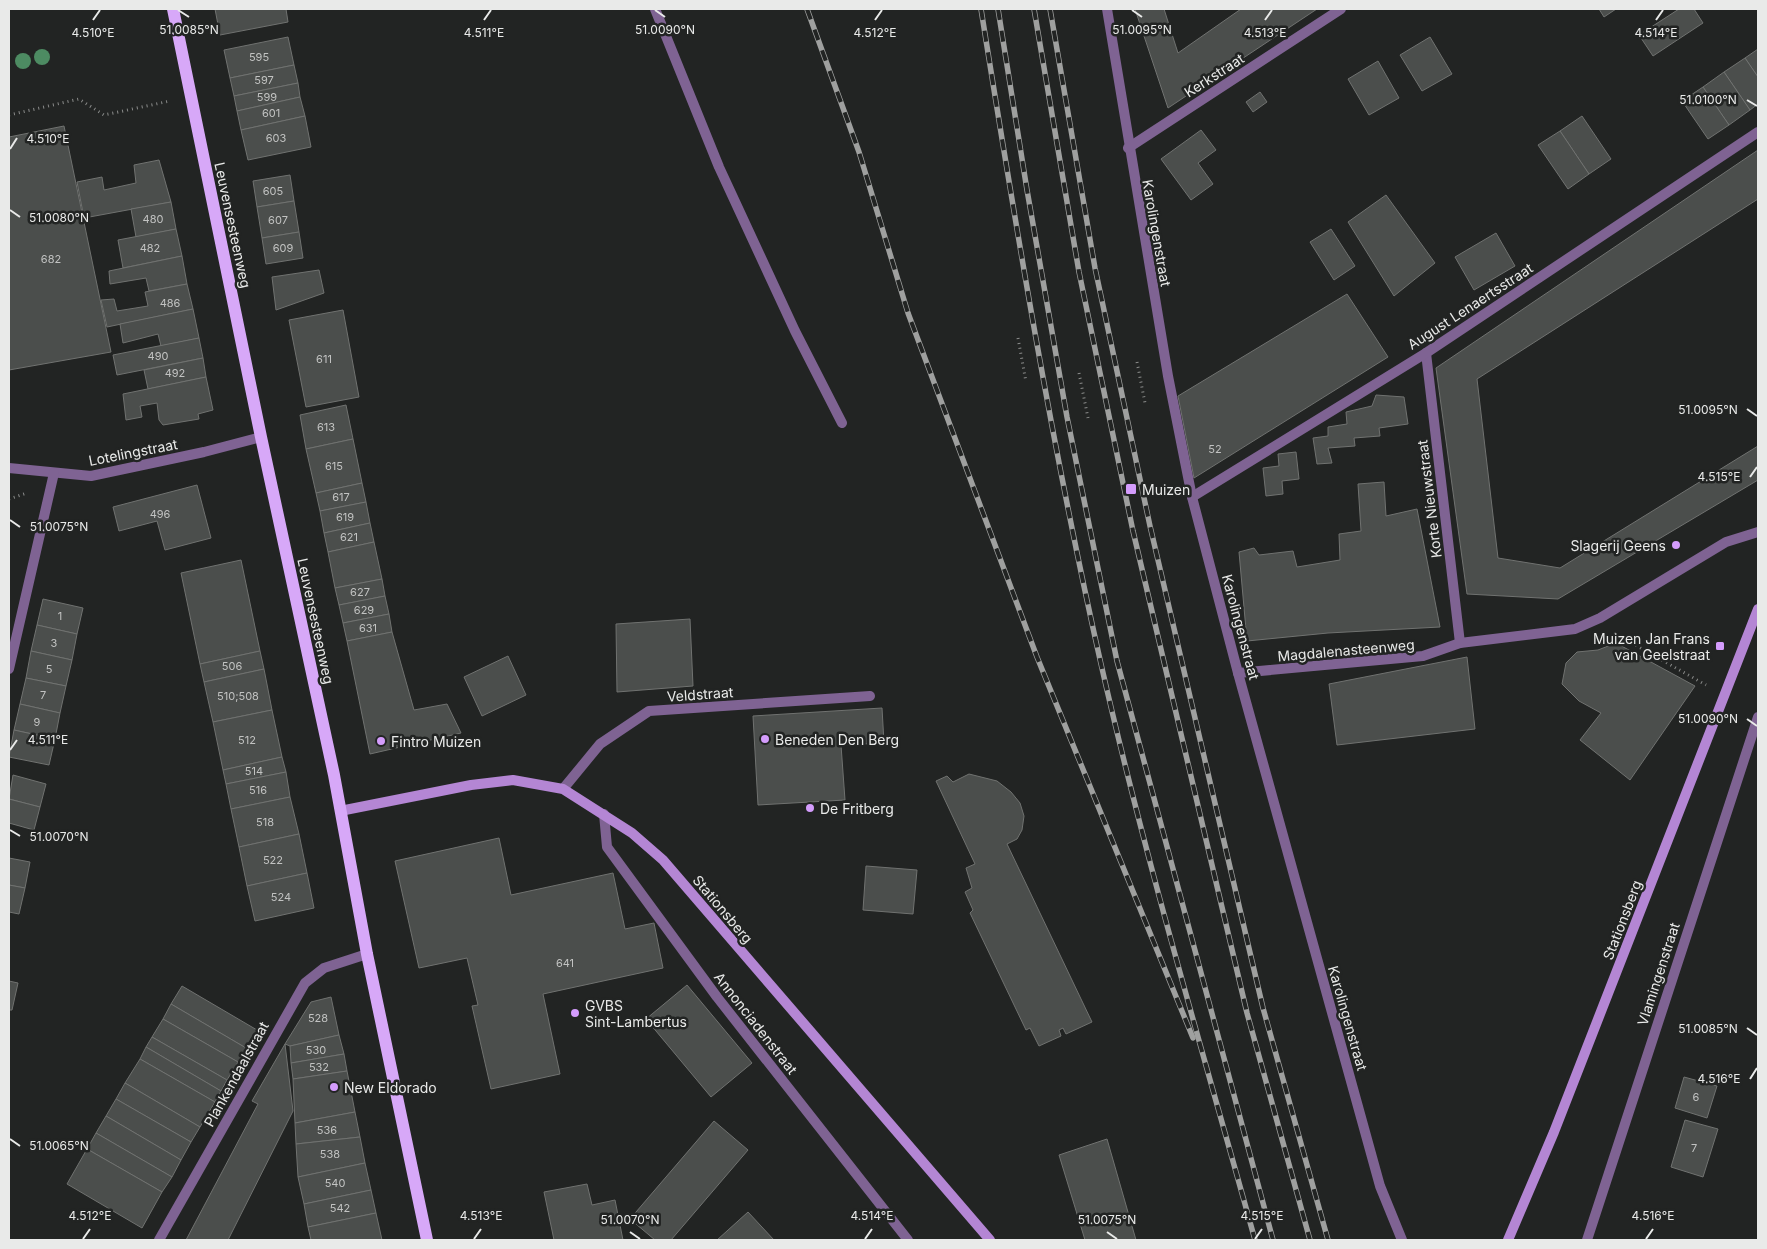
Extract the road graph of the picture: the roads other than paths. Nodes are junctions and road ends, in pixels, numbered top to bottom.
1 (174, 9) edge
2 (655, 9) edge
3 (1107, 9) edge
4 (1340, 9) edge
5 (1758, 132) edge
6 (1128, 148) junction
7 (1426, 352) junction
8 (842, 423) dead end
9 (260, 437) junction
10 (9, 468) edge
11 (54, 473) junction
12 (1192, 497) junction
13 (1758, 532) edge
14 (1758, 609) edge
15 (1460, 643) junction
16 (9, 669) edge
17 (1238, 673) junction
18 (870, 696) dead end
19 (1758, 717) edge
20 (563, 788) junction
21 (340, 811) junction
22 (604, 814) junction
23 (367, 954) junction
24 (159, 1240) edge
25 (427, 1240) edge
26 (908, 1240) edge
27 (990, 1240) edge
28 (1402, 1240) edge
29 (1508, 1240) edge
30 (1587, 1240) edge

1 - 9 main road, Leuvensesteenweg
2 - 8 street
3 - 6 street, Karolingenstraat
4 - 6 street, Kerkstraat
5 - 7 street, August Lenaertsstraat
6 - 12 street, Karolingenstraat
7 - 12 street, August Lenaertsstraat
7 - 15 street, Korte Nieuwstraat
9 - 11 street, Lotelingstraat
9 - 21 main road, Leuvensesteenweg
10 - 11 street, Lotelingstraat
11 - 16 street
12 - 17 street, Karolingenstraat
13 - 15 street, Magdalenasteenweg
14 - 29 street, Stationsberg
15 - 17 street, Magdalenasteenweg
17 - 28 street, Karolingenstraat
18 - 20 street, Veldstraat
19 - 30 street, Vlamingenstraat
20 - 21 street, Stationsberg
20 - 22 street, Stationsberg
21 - 23 main road, Leuvensesteenweg
22 - 26 street, Annonciadenstraat
22 - 27 street, Stationsberg
23 - 24 street, Plankendaalstraat
23 - 25 main road, Leuvensesteenweg

